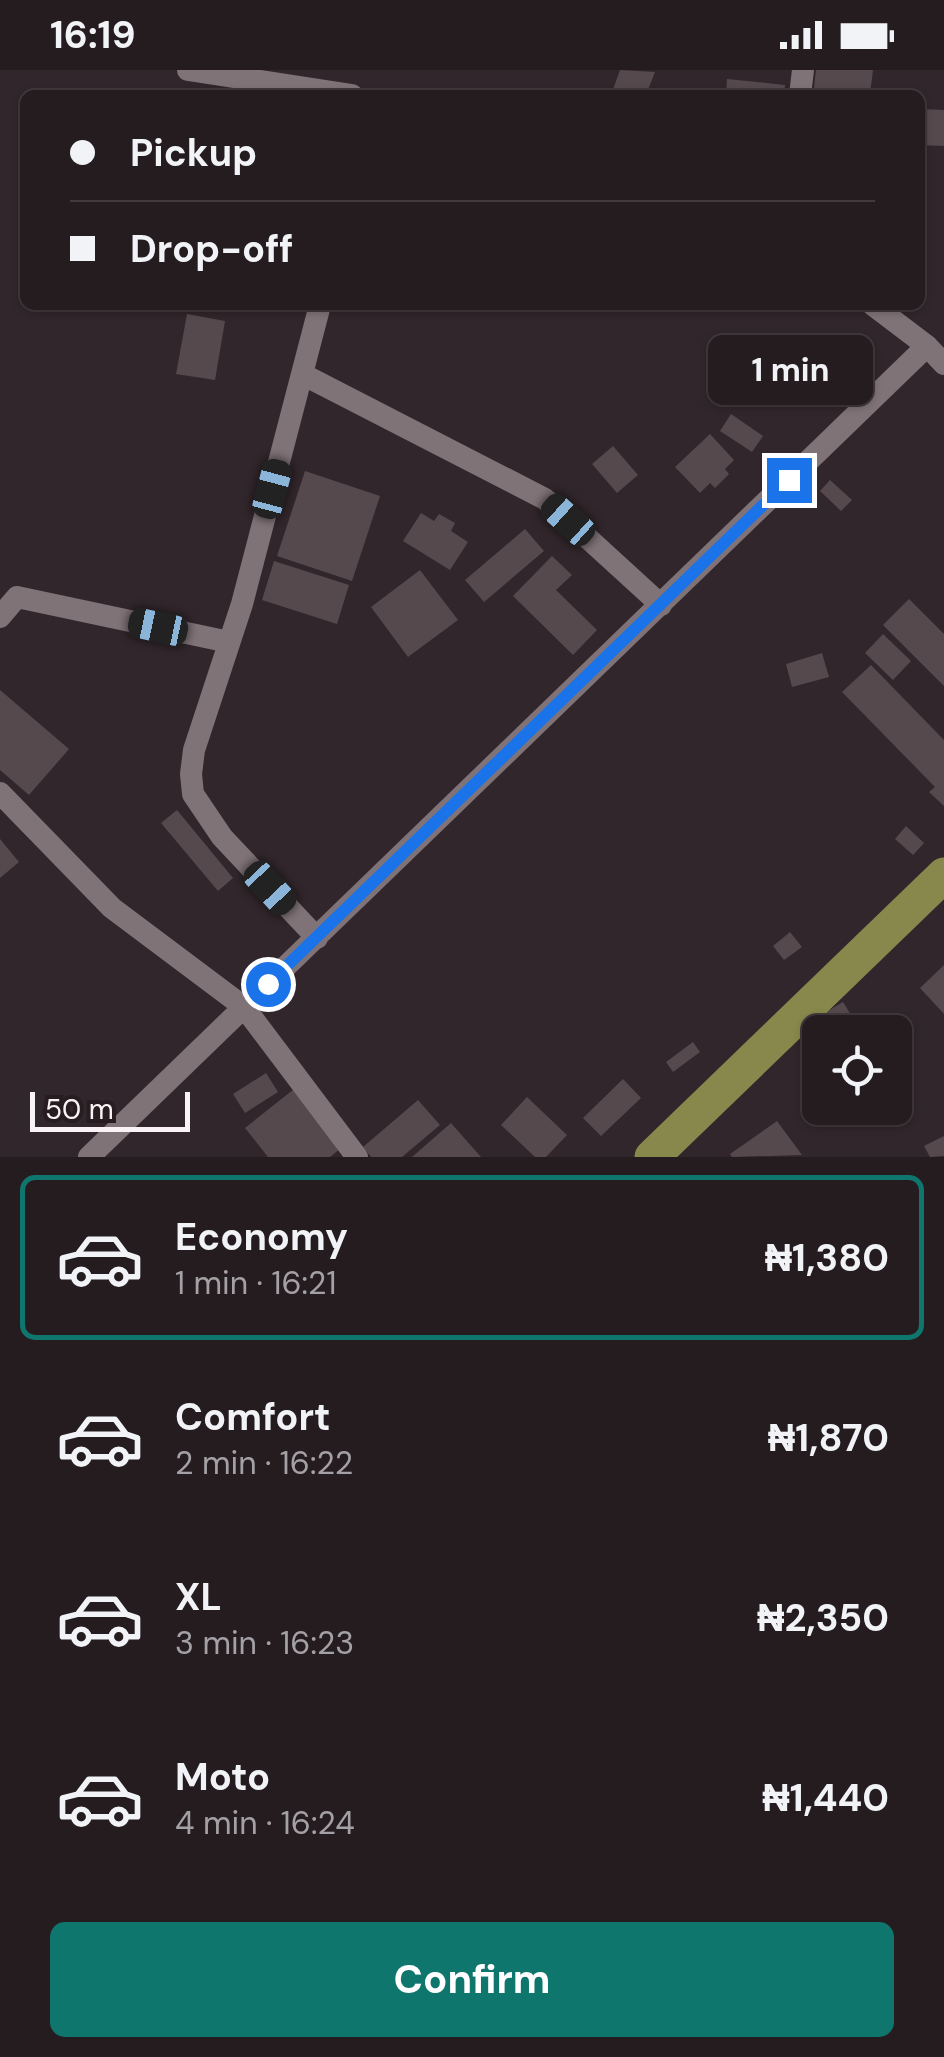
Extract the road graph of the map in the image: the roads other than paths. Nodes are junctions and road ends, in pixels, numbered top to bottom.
1 (188, 70) edge
2 (319, 90) edge
3 (319, 310) edge
4 (879, 310) edge
5 (926, 346) junction
6 (944, 364) edge
7 (302, 374) junction
8 (661, 605) junction
9 (0, 617) edge
10 (229, 642) junction
11 (0, 793) edge
12 (944, 875) edge
13 (317, 938) junction
14 (244, 1007) junction
15 (89, 1157) edge
16 (357, 1157) edge
17 (652, 1157) edge

1 - 2 street
3 - 7 street
4 - 5 street
5 - 6 street
5 - 8 street
7 - 8 street
7 - 10 street
8 - 13 street
9 - 10 street
10 - 13 street
11 - 14 street
12 - 17 main road
13 - 14 street
14 - 15 street
14 - 16 street

